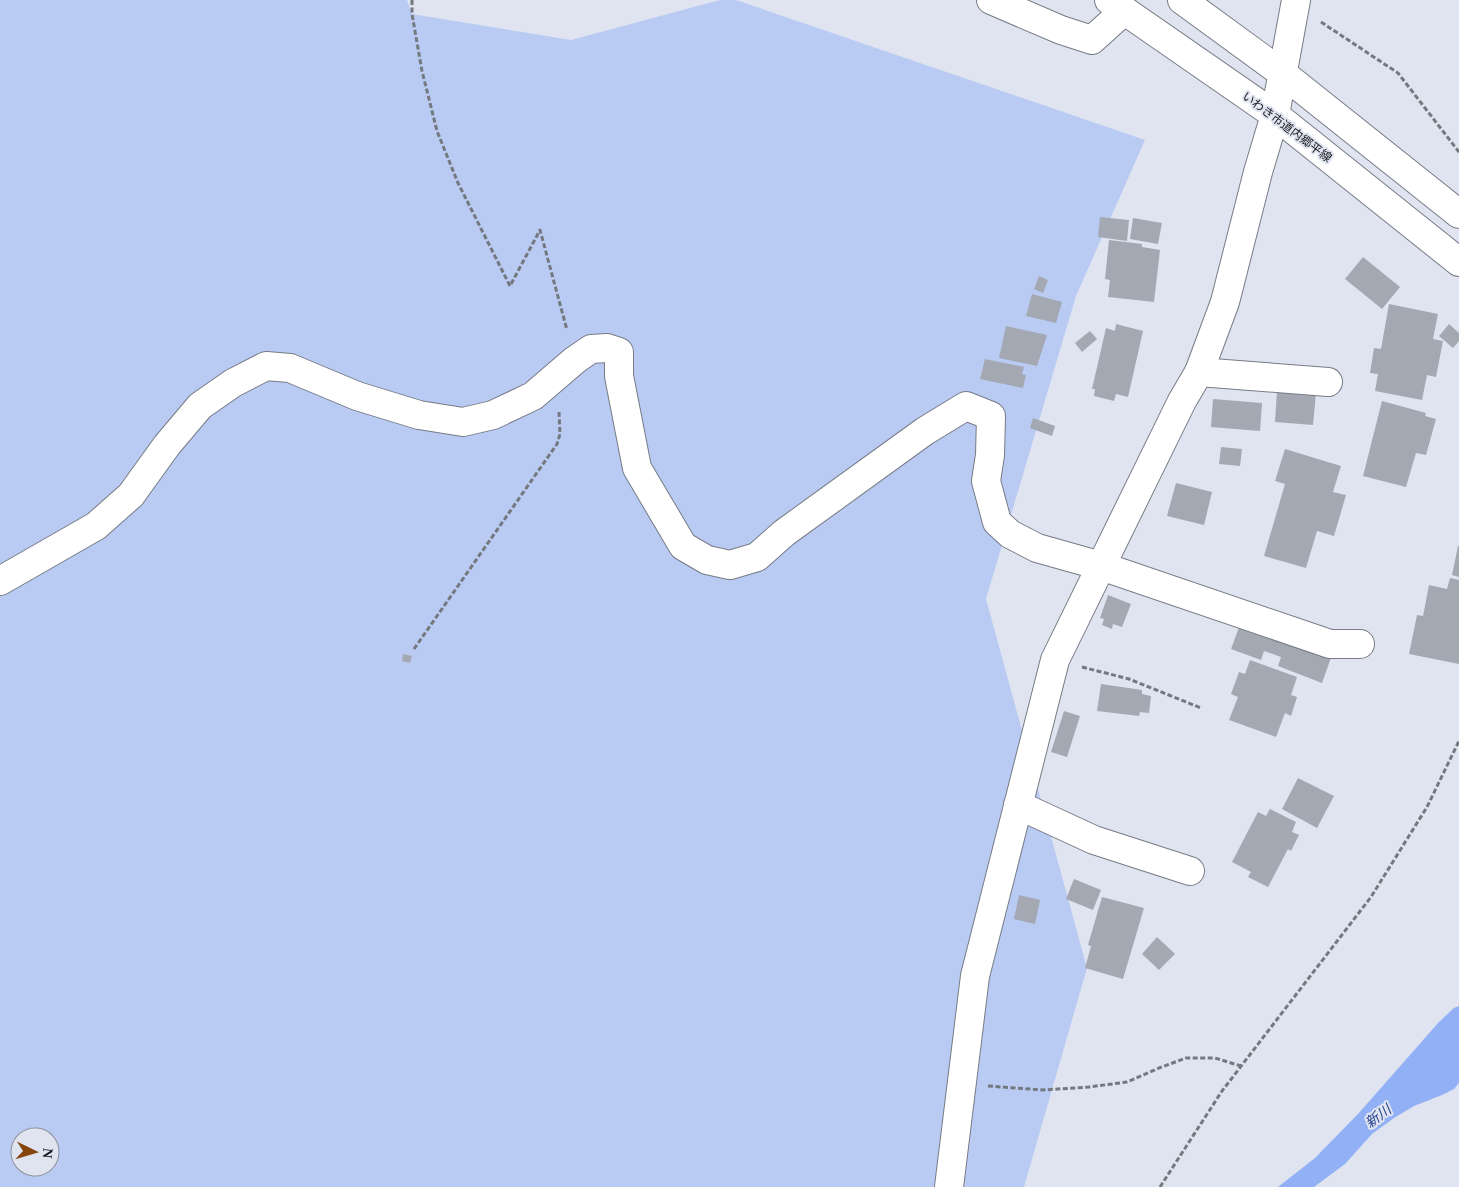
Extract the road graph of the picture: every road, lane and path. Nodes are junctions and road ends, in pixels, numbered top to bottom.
1 (412, 0) edge
2 (991, 0) edge
3 (1182, 0) edge
4 (1295, 2) edge
5 (1116, 6) edge
6 (1282, 73) junction
7 (1275, 115) junction
8 (1459, 152) edge
9 (1459, 214) edge
10 (1459, 262) edge
11 (575, 360) junction
12 (1199, 372) junction
13 (1328, 382) dead end
14 (548, 384) junction
15 (1101, 566) junction
16 (0, 581) edge
17 (1360, 644) dead end
18 (414, 649) dead end
19 (1055, 660) junction
20 (1201, 708) dead end
21 (1459, 741) edge
22 (1018, 805) junction
23 (1190, 871) dead end
24 (1241, 1066) junction
25 (961, 1084) junction
26 (948, 1187) edge
27 (1160, 1187) edge

1 - 11 path
2 - 5 street
3 - 6 street
4 - 6 street
4 - 8 path
5 - 7 street, いわき市道内郷平線
6 - 7 street
6 - 9 street
7 - 10 street, いわき市道内郷平線
7 - 12 street
11 - 14 street
11 - 15 street
12 - 13 street
12 - 15 street
14 - 16 street
14 - 18 path
15 - 17 street
15 - 19 street
19 - 20 path
19 - 22 street
21 - 24 path
22 - 23 street
22 - 25 street
24 - 25 path
24 - 27 path
25 - 26 street

